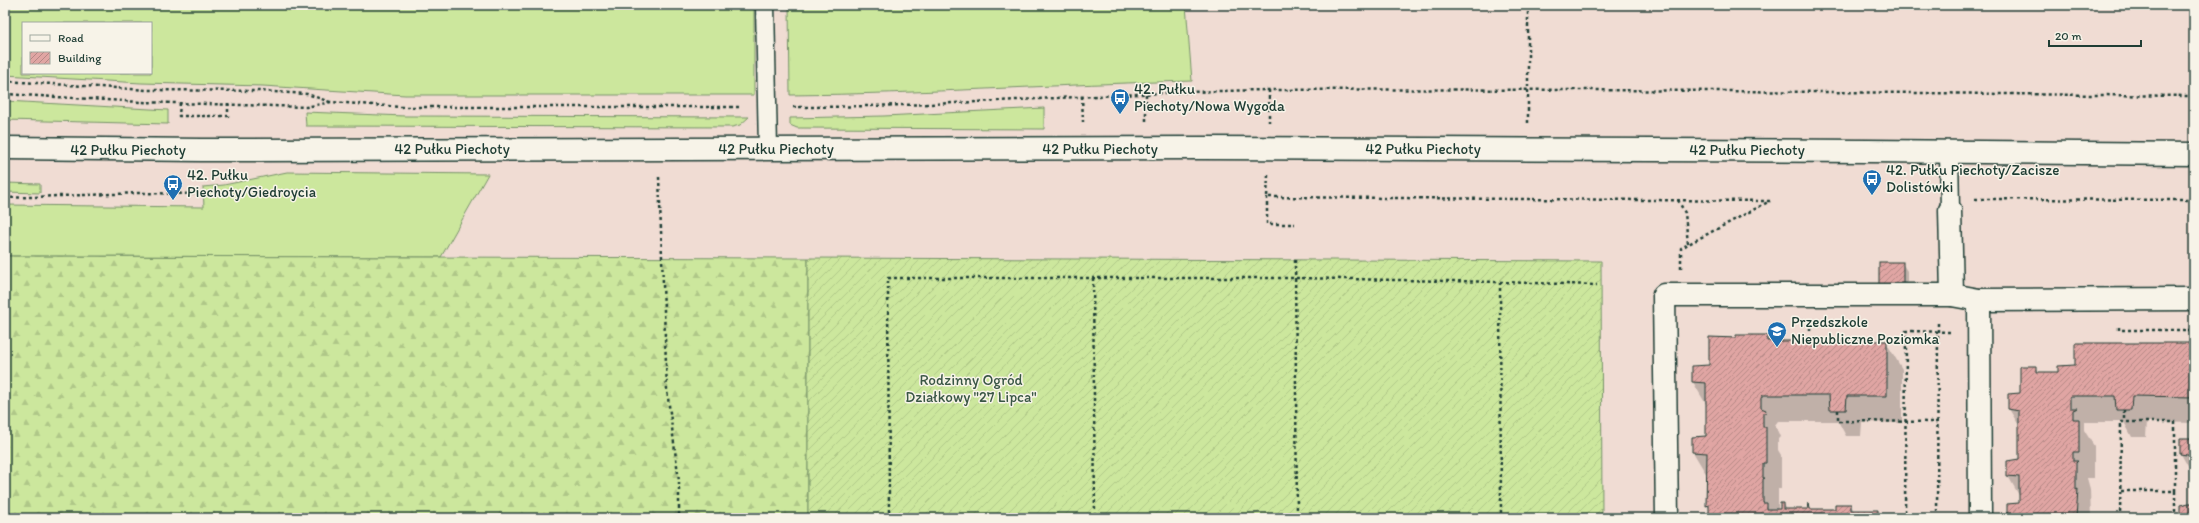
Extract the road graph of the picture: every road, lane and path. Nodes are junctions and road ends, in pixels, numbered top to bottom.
1 (765, 5) edge
2 (1528, 5) edge
3 (5, 81) edge
4 (1269, 90) junction
5 (1528, 91) junction
6 (5, 94) edge
7 (1146, 94) junction
8 (1082, 96) junction
9 (2194, 96) edge
10 (331, 102) junction
11 (180, 103) junction
12 (228, 103) junction
13 (746, 107) dead end
14 (791, 107) dead end
15 (1138, 121) dead end
16 (1091, 122) dead end
17 (1269, 128) dead end
18 (5, 148) edge
19 (658, 148) junction
20 (768, 149) junction
21 (1528, 150) junction
22 (1949, 152) junction
23 (2194, 154) edge
24 (1268, 176) dead end
25 (201, 194) dead end
26 (1268, 197) junction
27 (5, 198) edge
28 (1678, 200) junction
29 (2194, 200) edge
30 (1959, 204) junction
31 (1295, 224) dead end
32 (1688, 244) junction
33 (1295, 260) dead end
34 (1681, 270) dead end
35 (1093, 278) junction
36 (1296, 278) junction
37 (1500, 282) junction
38 (1597, 285) dead end
39 (1945, 295) junction
40 (2194, 299) edge
41 (1979, 300) junction
42 (2118, 321) dead end
43 (1810, 326) dead end
44 (2194, 330) edge
45 (1810, 331) dead end
46 (1938, 332) junction
47 (1980, 332) junction
48 (1838, 410) dead end
49 (2124, 410) dead end
50 (1905, 422) junction
51 (1938, 422) junction
52 (2124, 422) junction
53 (2175, 446) junction
54 (2180, 446) dead end
55 (2120, 491) junction
56 (2175, 491) junction
57 (2175, 513) junction
58 (2180, 513) dead end
59 (679, 518) edge
60 (889, 518) edge
61 (1095, 518) edge
62 (1298, 518) edge
63 (1501, 518) edge
64 (1667, 518) edge
65 (1905, 518) edge
66 (1937, 518) edge
67 (1980, 518) edge
68 (2120, 518) edge
69 (2175, 518) edge

1 - 20 lane
2 - 5 path
3 - 10 path
4 - 5 path
4 - 7 path
4 - 17 path
5 - 9 path
5 - 21 path
6 - 11 path
7 - 8 path
7 - 15 path
8 - 14 path
8 - 16 path
10 - 12 path
10 - 13 path
11 - 12 path
11 - 12 path
18 - 19 street, 42 Pułku Piechoty
19 - 20 street, 42 Pułku Piechoty
19 - 59 path
20 - 21 street, 42 Pułku Piechoty
21 - 22 street, 42 Pułku Piechoty
22 - 23 street, 42 Pułku Piechoty
22 - 30 lane
24 - 26 path
25 - 27 path
26 - 28 path
26 - 31 path
28 - 32 path
28 - 32 path
29 - 30 path
30 - 39 street
32 - 34 path
33 - 36 path
35 - 36 path
35 - 60 path
35 - 61 path
36 - 37 path
36 - 62 path
37 - 38 path
37 - 63 path
39 - 41 street
39 - 46 path
39 - 64 street
40 - 41 street
41 - 47 street
42 - 44 path
43 - 45 path
46 - 47 path
46 - 50 path
46 - 51 path
47 - 67 street
48 - 50 path
49 - 52 path
50 - 51 path
50 - 65 path
51 - 66 path
52 - 53 path
52 - 55 path
53 - 54 path
53 - 56 path
55 - 56 path
55 - 68 path
56 - 57 path
57 - 58 path
57 - 69 path

